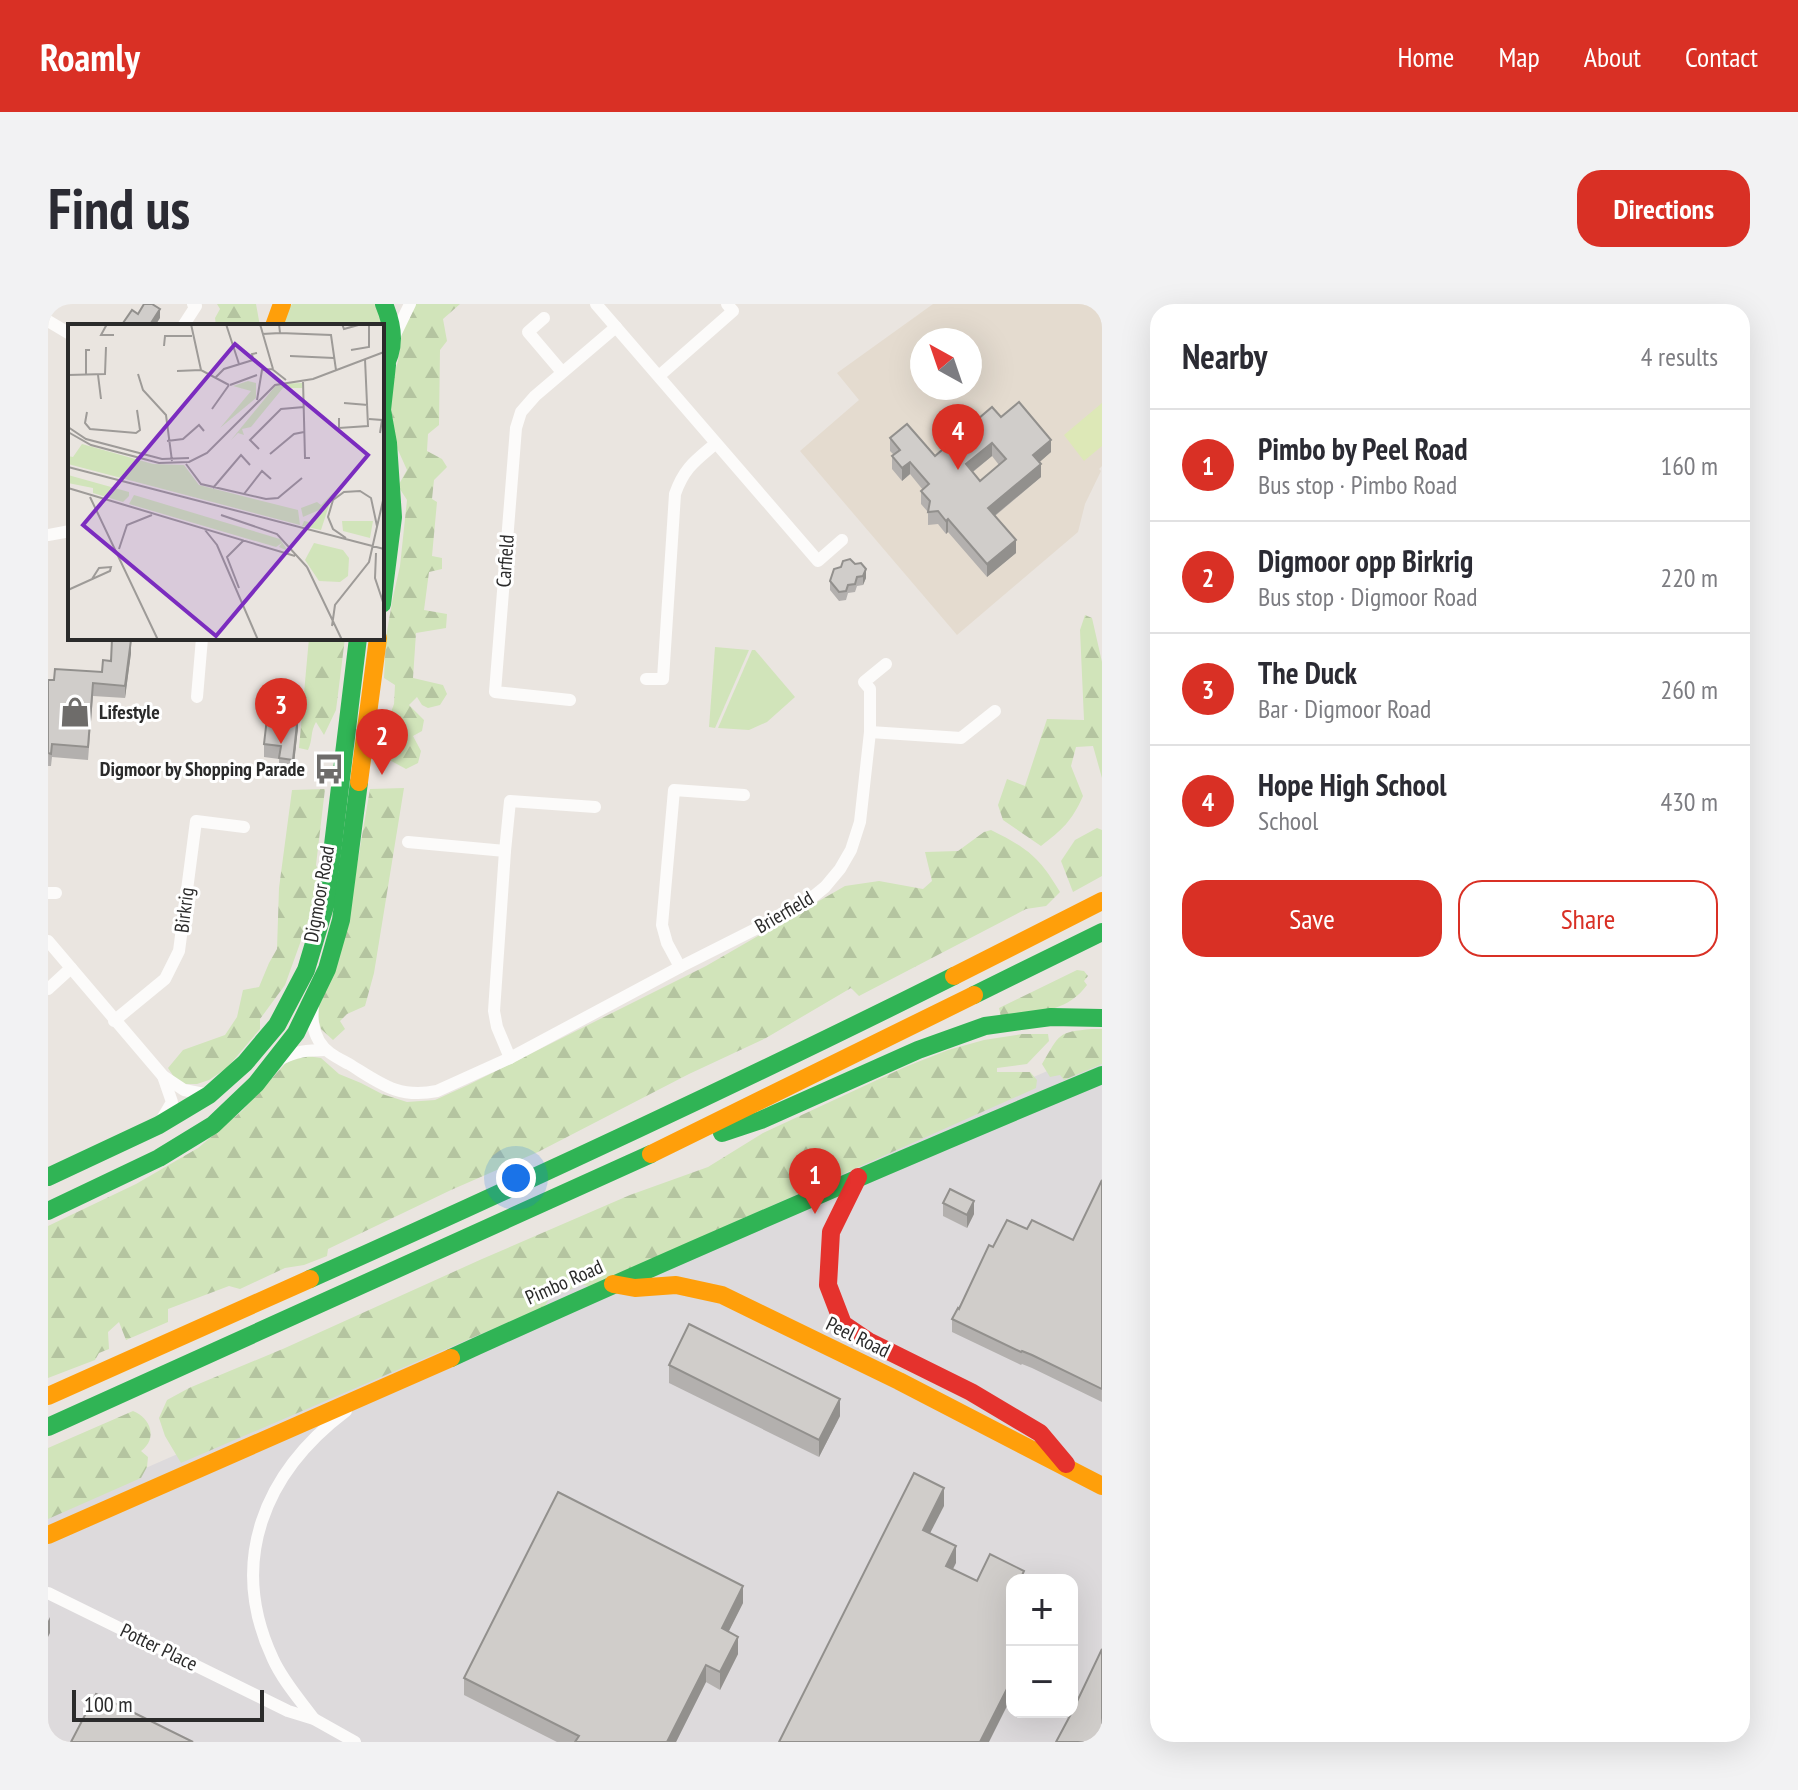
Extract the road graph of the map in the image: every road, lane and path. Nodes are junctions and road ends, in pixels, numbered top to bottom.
1 (193, 304) edge
2 (384, 304) edge
3 (410, 304) edge
4 (596, 304) edge
5 (727, 304) edge
6 (544, 318) dead end
7 (48, 321) edge
8 (184, 324) edge
9 (616, 327) junction
10 (68, 333) edge
11 (394, 337) junction
12 (384, 368) edge
13 (562, 372) junction
14 (659, 376) junction
15 (384, 421) edge
16 (715, 444) junction
17 (68, 531) edge
18 (48, 536) edge
19 (842, 540) dead end
20 (384, 588) edge
21 (202, 640) edge
22 (358, 640) edge
23 (378, 640) edge
24 (886, 664) dead end
25 (646, 679) dead end
26 (197, 697) dead end
27 (570, 700) dead end
28 (995, 711) dead end
29 (870, 732) junction
30 (744, 795) dead end
31 (595, 807) dead end
32 (244, 827) dead end
33 (408, 842) dead end
34 (505, 851) junction
35 (1101, 902) edge
36 (1102, 932) edge
37 (48, 941) edge
38 (680, 967) junction
39 (71, 968) junction
40 (48, 989) edge
41 (313, 999) junction
42 (1102, 1018) edge
43 (114, 1021) junction
44 (326, 1050) junction
45 (510, 1058) junction
46 (274, 1063) junction
47 (1102, 1075) edge
48 (163, 1076) junction
49 (209, 1095) junction
50 (159, 1125) junction
51 (642, 1159) junction
52 (48, 1177) edge
53 (858, 1177) junction
54 (48, 1211) edge
55 (613, 1284) junction
56 (368, 1395) junction
57 (48, 1396) edge
58 (48, 1427) edge
59 (1072, 1471) junction
60 (1102, 1486) edge
61 (48, 1535) edge
62 (48, 1593) edge
63 (314, 1719) junction
64 (355, 1742) edge

1 - 8 street
2 - 11 main road
3 - 11 street
4 - 9 street
5 - 14 street
6 - 13 street
7 - 10 street
9 - 13 street, Carfield
9 - 14 street
11 - 12 main road
13 - 27 street, Carfield
14 - 16 street
15 - 20 main road
16 - 19 street
16 - 25 street
17 - 18 street
21 - 26 street
22 - 49 main road, Digmoor Road
23 - 41 main road, Digmoor Road
24 - 29 street, Brierfield
28 - 29 street
29 - 38 street, Brierfield
30 - 38 street
31 - 34 street
32 - 43 street, Birkrig
33 - 34 street
34 - 45 street
35 - 57 main road
36 - 51 main road
37 - 39 street
38 - 45 street, Brierfield
39 - 40 street
39 - 43 street
41 - 44 street
41 - 46 main road, Digmoor Road
42 - 51 main road
43 - 48 street
44 - 45 street, Brierfield
44 - 46 street
46 - 54 main road, Digmoor Road
47 - 53 main road, Pimbo Road
48 - 49 street
48 - 50 street
49 - 50 main road, Digmoor Road
50 - 52 main road, Digmoor Road
51 - 58 main road
53 - 55 main road, Pimbo Road
53 - 59 main road, Peel Road
55 - 56 main road, Pimbo Road
55 - 59 main road, Peel Road
56 - 61 main road, Pimbo Road
56 - 63 street, Potter Place
59 - 60 main road, Peel Road
62 - 63 street, Potter Place
63 - 64 street, Potter Place

